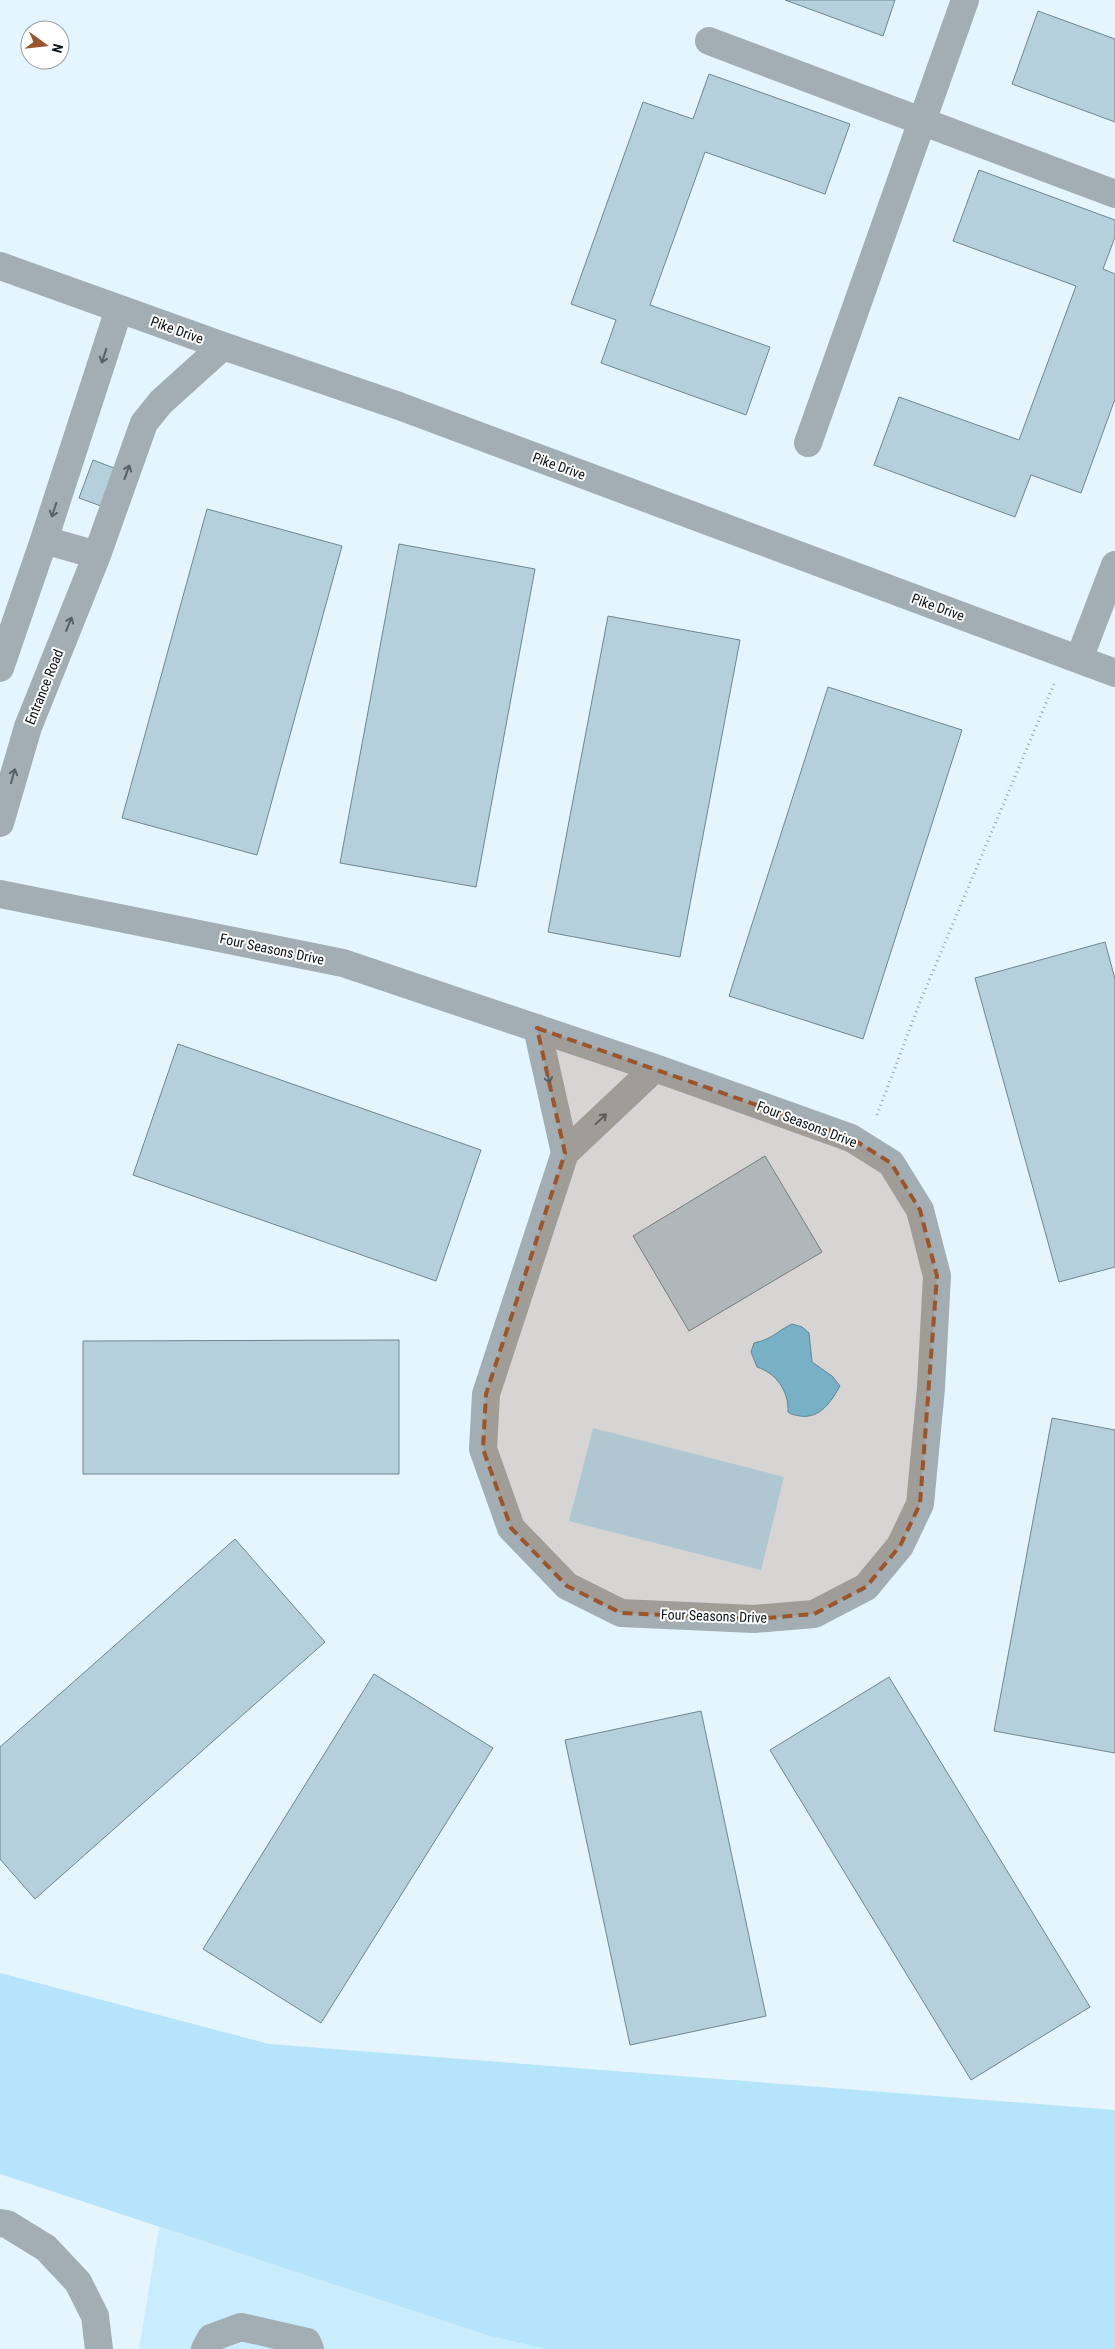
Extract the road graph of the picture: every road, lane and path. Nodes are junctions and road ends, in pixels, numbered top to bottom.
1 (965, 0) edge
2 (709, 41) dead end
3 (921, 121) junction
4 (1115, 194) edge
5 (0, 266) edge
6 (119, 310) junction
7 (223, 346) junction
8 (808, 443) dead end
9 (44, 540) junction
10 (97, 555) junction
11 (1115, 565) edge
12 (1080, 659) junction
13 (0, 668) edge
14 (1115, 672) edge
15 (0, 823) edge
16 (0, 894) edge
17 (537, 1028) junction
18 (655, 1068) junction
19 (862, 1145) junction
20 (565, 1153) junction
21 (0, 2223) edge
22 (100, 2349) edge
23 (206, 2349) edge
24 (310, 2349) edge

1 - 3 street
2 - 3 street
3 - 4 street
3 - 8 street
5 - 6 street, Pike Drive
6 - 7 street, Pike Drive
6 -> 9 street
10 -> 7 street, Entrance Road
7 - 12 street, Pike Drive
9 - 10 street
9 - 13 street
15 -> 10 street, Entrance Road
11 - 12 street
12 - 14 street, Pike Drive
12 - 19 path
16 - 17 street, Four Seasons Drive
17 - 18 street, Four Seasons Drive
17 -> 20 street
18 - 19 street, Four Seasons Drive
20 -> 18 street, Four Seasons Drive
19 - 20 street, Four Seasons Drive
21 - 22 street
23 - 24 street

